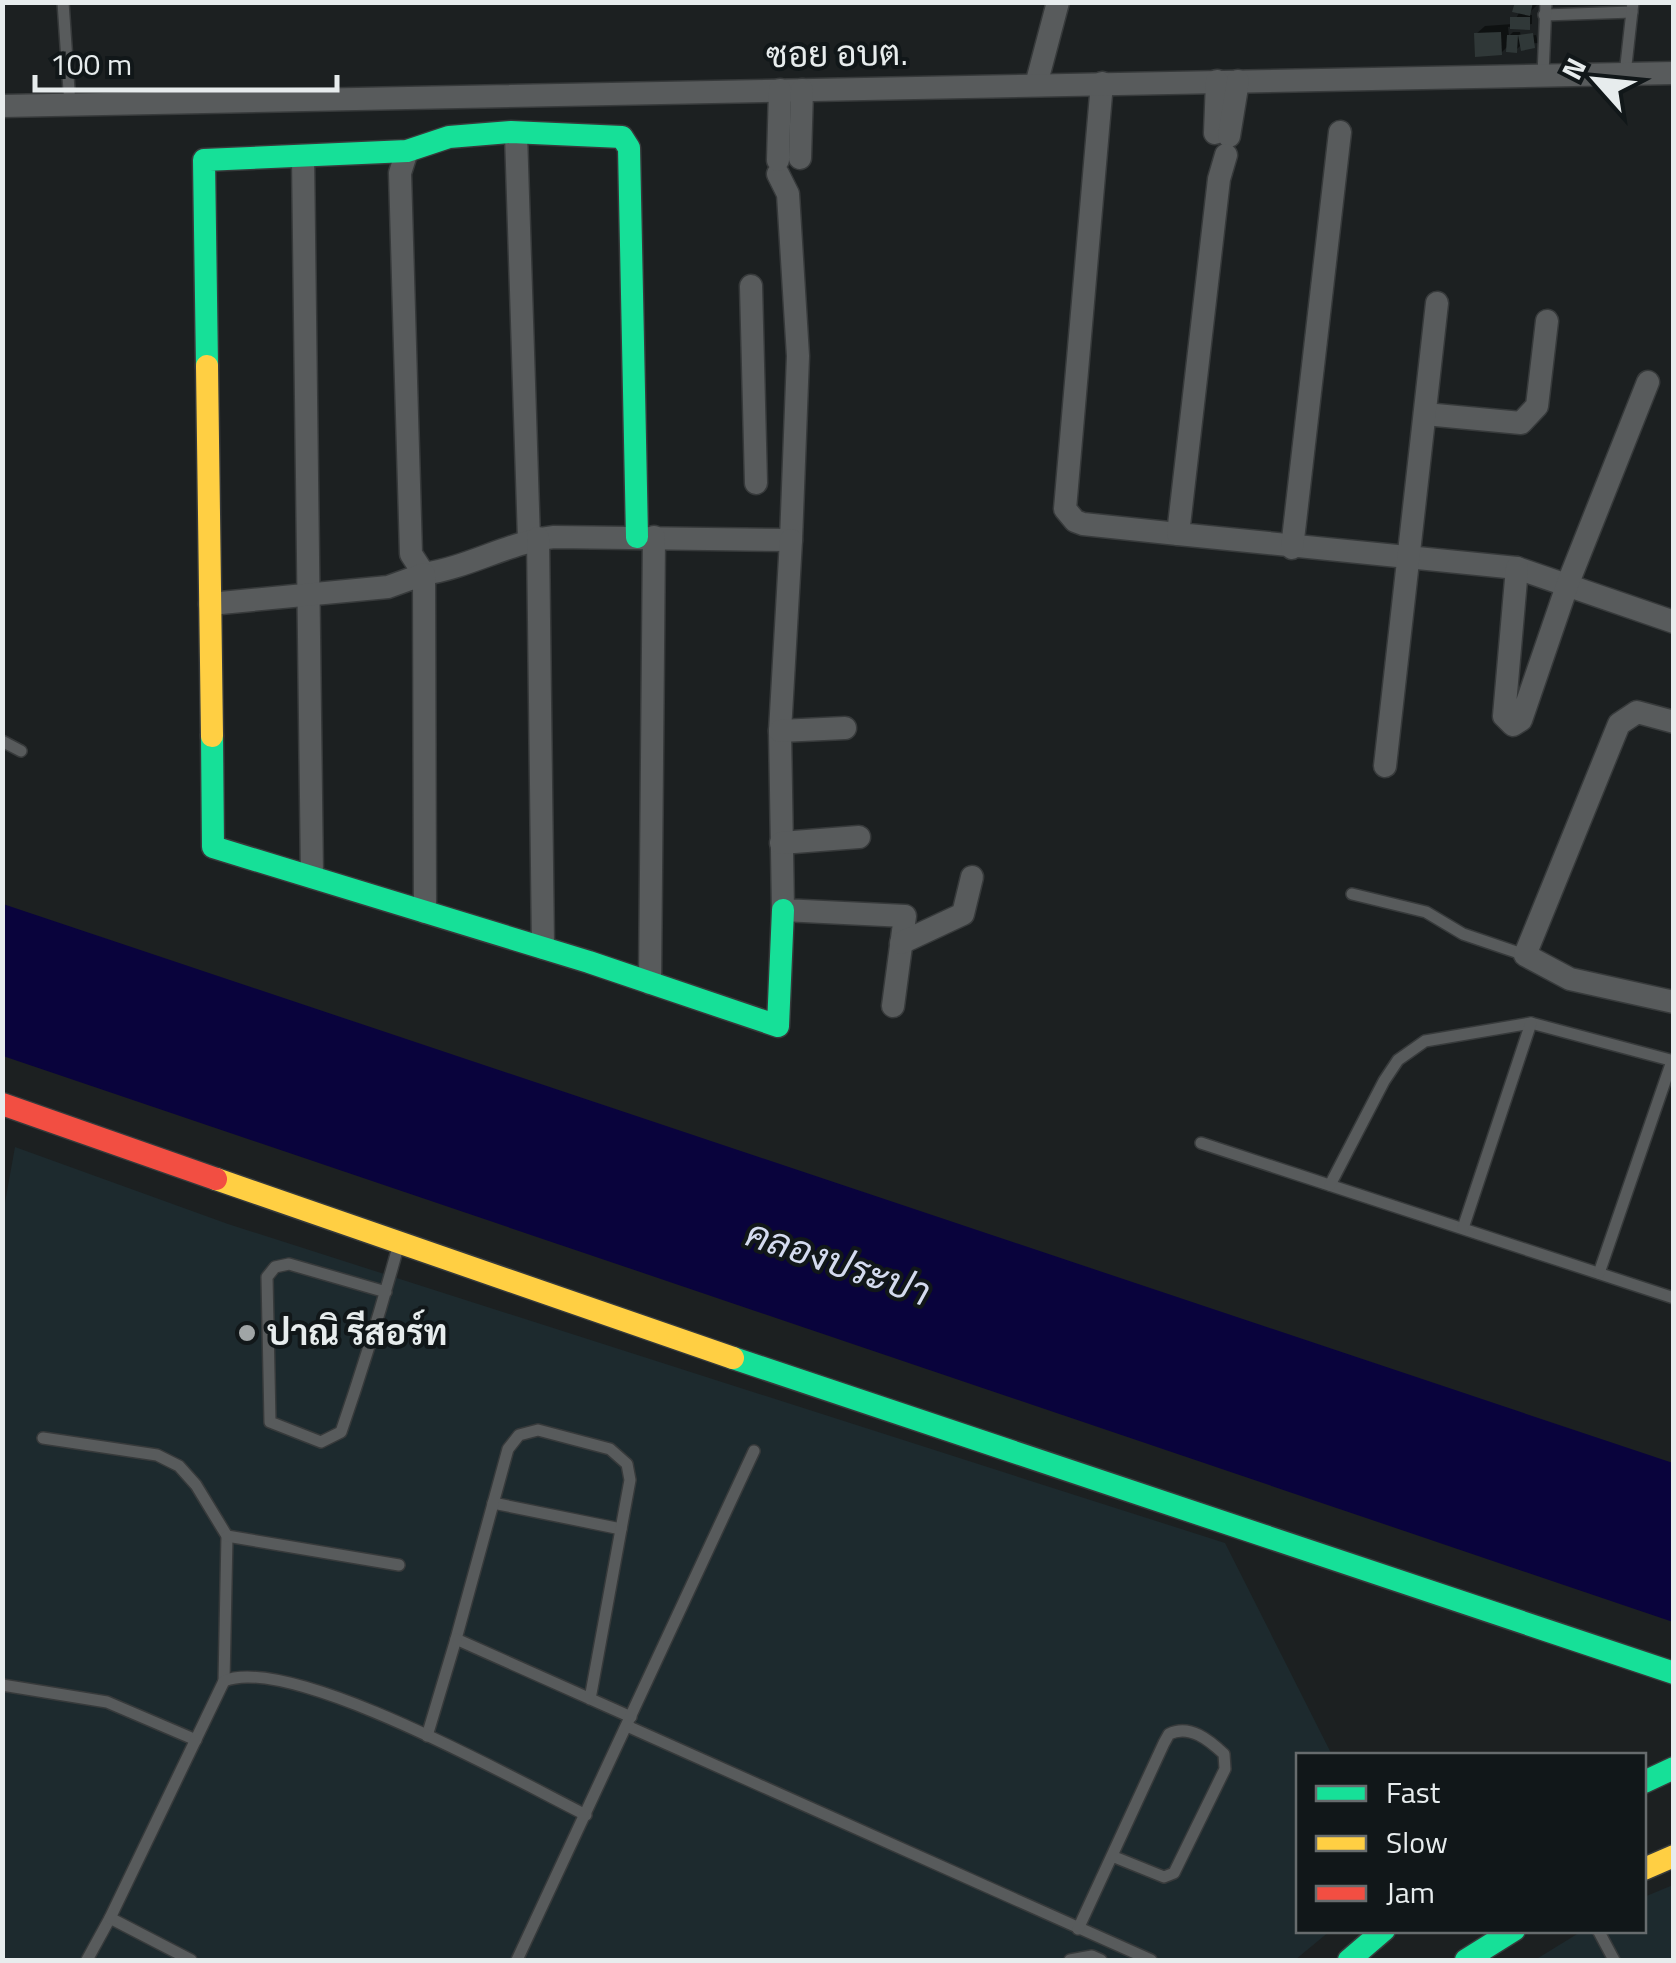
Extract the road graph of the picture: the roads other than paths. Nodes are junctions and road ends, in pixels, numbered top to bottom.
1 (62, 2) edge
2 (1058, 2) edge
3 (1633, 7) edge
4 (1545, 9) edge
5 (1674, 73) edge
6 (1625, 74) junction
7 (1543, 75) junction
8 (1228, 81) junction
9 (1102, 84) junction
10 (1036, 85) junction
11 (791, 90) junction
12 (70, 104) junction
13 (2, 106) edge
14 (1340, 132) dead end
15 (516, 134) junction
16 (406, 151) junction
17 (303, 156) junction
18 (751, 286) dead end
19 (1437, 304) dead end
20 (1547, 321) dead end
21 (798, 356) junction
22 (753, 360) junction
23 (1648, 382) dead end
24 (1425, 414) junction
25 (756, 483) dead end
26 (1178, 534) junction
27 (646, 537) junction
28 (534, 539) junction
29 (791, 540) junction
30 (1292, 548) junction
31 (1410, 559) junction
32 (1517, 568) junction
33 (424, 574) junction
34 (1568, 583) junction
35 (309, 594) junction
36 (210, 604) junction
37 (1674, 622) edge
38 (1674, 722) edge
39 (845, 728) dead end
40 (780, 731) junction
41 (2, 741) edge
42 (21, 751) dead end
43 (1385, 766) dead end
44 (859, 837) dead end
45 (782, 843) junction
46 (312, 877) junction
47 (972, 877) dead end
48 (1352, 894) dead end
49 (783, 910) junction
50 (424, 912) junction
51 (901, 943) junction
52 (543, 948) junction
53 (1526, 955) junction
54 (650, 983) junction
55 (1674, 1002) edge
56 (893, 1006) dead end
57 (1531, 1023) junction
58 (1673, 1061) edge
59 (2, 1104) edge
60 (1201, 1143) dead end
61 (1330, 1186) junction
62 (1462, 1228) junction
63 (400, 1240) junction
64 (1599, 1273) junction
65 (386, 1292) junction
66 (1674, 1298) edge
67 (43, 1438) dead end
68 (754, 1451) dead end
69 (493, 1503) junction
70 (621, 1529) junction
71 (227, 1536) junction
72 (399, 1565) dead end
73 (456, 1639) junction
74 (1674, 1673) edge
75 (224, 1681) junction
76 (2, 1686) edge
77 (590, 1699) junction
78 (629, 1721) junction
79 (427, 1736) junction
80 (196, 1740) junction
81 (1674, 1768) edge
82 (1646, 1781) edge
83 (586, 1815) junction
84 (1112, 1856) junction
85 (1674, 1856) edge
86 (1646, 1868) edge
87 (110, 1918) junction
88 (1078, 1929) junction
89 (1381, 1933) edge
90 (1509, 1933) edge
91 (1600, 1933) edge
92 (87, 1960) edge
93 (191, 1960) edge
94 (517, 1960) edge
95 (1070, 1960) edge
96 (1100, 1960) edge
97 (1151, 1960) edge
98 (1350, 1960) edge
99 (1466, 1960) edge
100 (1614, 1960) edge

1 - 12 lane
2 - 10 street
3 - 4 lane
3 - 6 lane
4 - 7 lane
5 - 6 street, ซอย อบต.
6 - 7 street, ซอย อบต.
7 - 8 street, ซอย อบต.
8 - 9 street, ซอย อบต.
8 - 26 street
9 - 10 street, ซอย อบต.
9 - 26 street
10 - 11 street, ซอย อบต.
11 - 12 street, ซอย อบต.
11 - 21 street
12 - 13 street, ซอย อบต.
14 - 30 street
15 - 16 street
15 - 27 street
15 - 28 street
16 - 17 street
16 - 33 street
17 - 35 street
17 - 36 street
18 - 22 street
19 - 24 street
20 - 24 street
21 - 22 street
21 - 29 street
22 - 25 street
23 - 34 street
24 - 31 street
26 - 30 street
27 - 28 street
27 - 29 street
27 - 54 street
28 - 33 street
28 - 52 street
29 - 40 street
30 - 31 street
31 - 32 street
31 - 43 street
32 - 34 street
32 - 34 street
33 - 35 street
33 - 50 street
34 - 37 street
35 - 36 street
35 - 46 street
36 - 46 street
38 - 53 street
39 - 40 street
40 - 45 street
41 - 42 lane
44 - 45 street
45 - 49 street
46 - 50 street
47 - 51 street
48 - 53 lane
49 - 51 street
49 - 54 street
50 - 52 street
51 - 56 street
52 - 54 street
53 - 55 street
57 - 58 lane
57 - 61 lane
57 - 62 lane
58 - 64 lane
59 - 63 street
60 - 61 lane
61 - 62 lane
62 - 64 lane
63 - 65 lane
63 - 74 street
64 - 66 lane
65 - 65 lane
67 - 71 lane
68 - 78 lane
69 - 70 lane
69 - 70 lane
69 - 73 lane
70 - 77 lane
71 - 72 lane
71 - 75 lane
73 - 77 lane
73 - 79 lane
75 - 79 lane
75 - 80 lane
76 - 80 lane
77 - 78 lane
78 - 83 lane
78 - 88 lane
79 - 83 lane
80 - 87 lane
81 - 82 street
83 - 94 lane
84 - 84 lane
84 - 88 lane
85 - 86 street
87 - 92 lane
87 - 93 lane
88 - 97 lane
89 - 98 street
90 - 99 street
91 - 100 lane
95 - 96 lane

